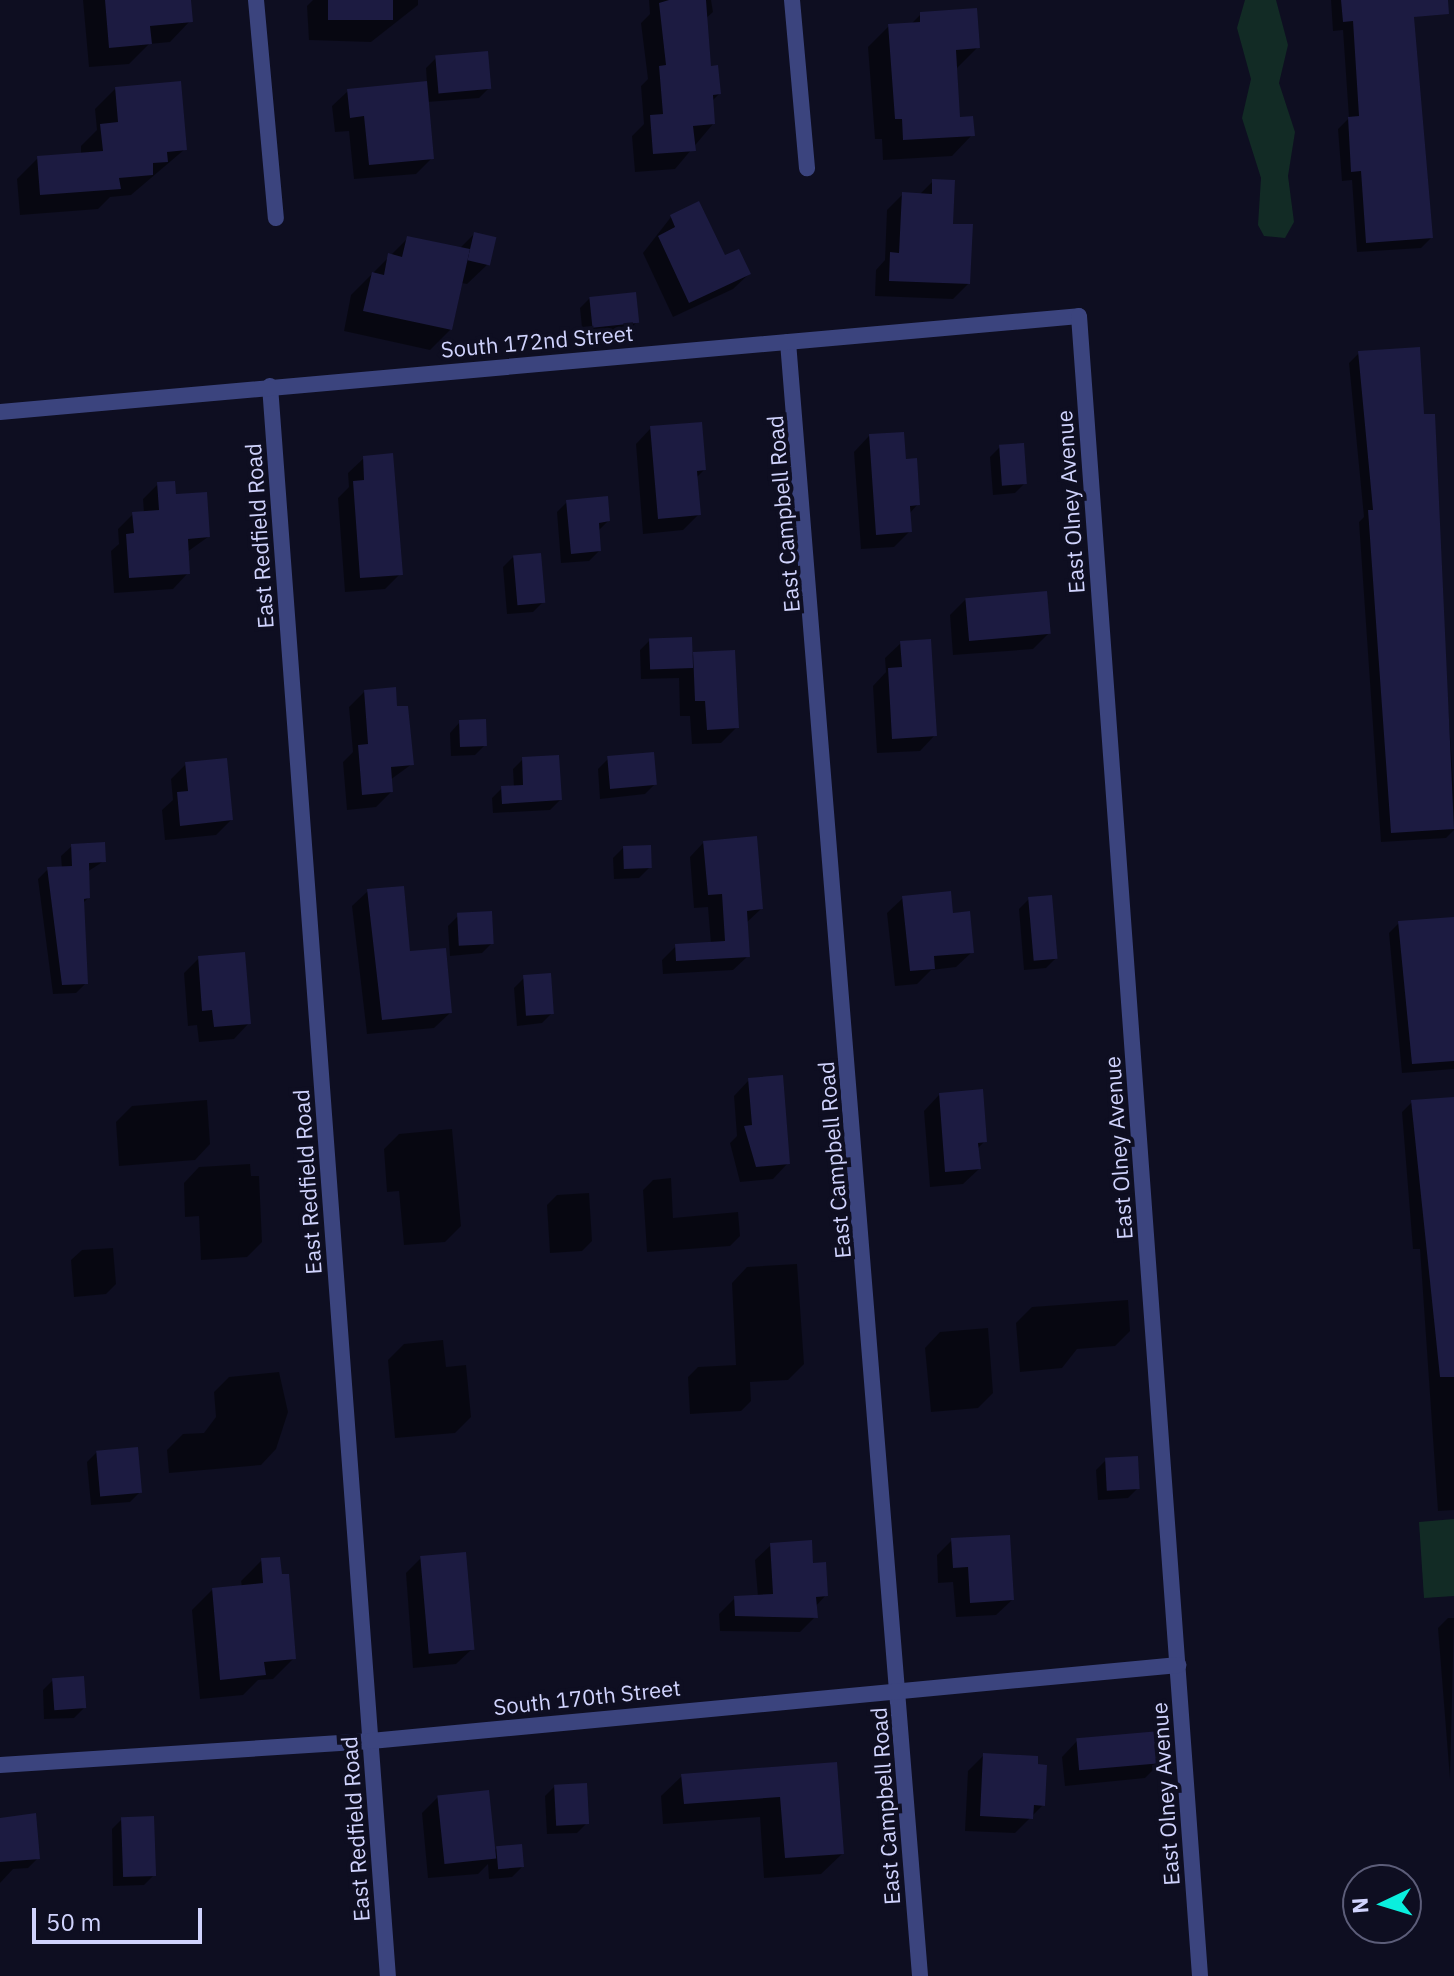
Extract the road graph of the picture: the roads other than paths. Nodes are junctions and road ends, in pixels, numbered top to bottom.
1 (256, 0) edge
2 (792, 0) edge
3 (807, 168) dead end
4 (276, 218) dead end
5 (1079, 316) joint
6 (788, 342) junction
7 (270, 386) junction
8 (0, 412) edge
9 (1178, 1665) junction
10 (898, 1688) junction
11 (371, 1741) junction
12 (0, 1765) edge
13 (388, 1976) edge
14 (920, 1976) edge
15 (1200, 1976) edge

1 - 4 street
2 - 3 street
5 - 6 street, South 172nd Street
5 - 9 street, East Olney Avenue
6 - 7 street, South 172nd Street
6 - 10 street, East Campbell Road
7 - 8 street, South 172nd Street
7 - 11 street, East Redfield Road
9 - 10 street, South 170th Street
9 - 15 street, East Olney Avenue
10 - 11 street, South 170th Street
10 - 14 street, East Campbell Road
11 - 12 street, South 170th Street
11 - 13 street, East Redfield Road

